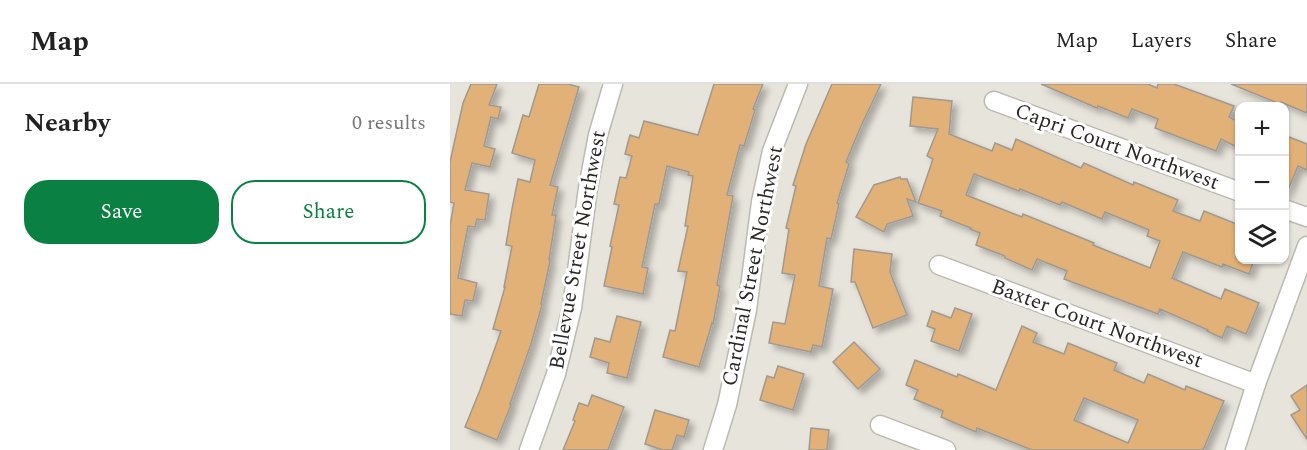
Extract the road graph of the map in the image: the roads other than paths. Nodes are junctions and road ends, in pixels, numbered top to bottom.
1 (613, 84) edge
2 (798, 84) edge
3 (994, 101) dead end
4 (1235, 191) edge
5 (1287, 210) edge
6 (1307, 217) edge
7 (1307, 246) edge
8 (939, 266) dead end
9 (1303, 268) edge
10 (1256, 384) junction
11 (880, 425) dead end
12 (530, 450) edge
13 (713, 450) edge
14 (946, 450) edge
15 (1235, 450) edge

1 - 12 street, Bellevue Street Northwest
2 - 13 street, Cardinal Street Northwest
3 - 4 street, Capri Court Northwest
5 - 6 street
7 - 9 street
8 - 10 street, Baxter Court Northwest
9 - 10 street
10 - 15 street
11 - 14 street

